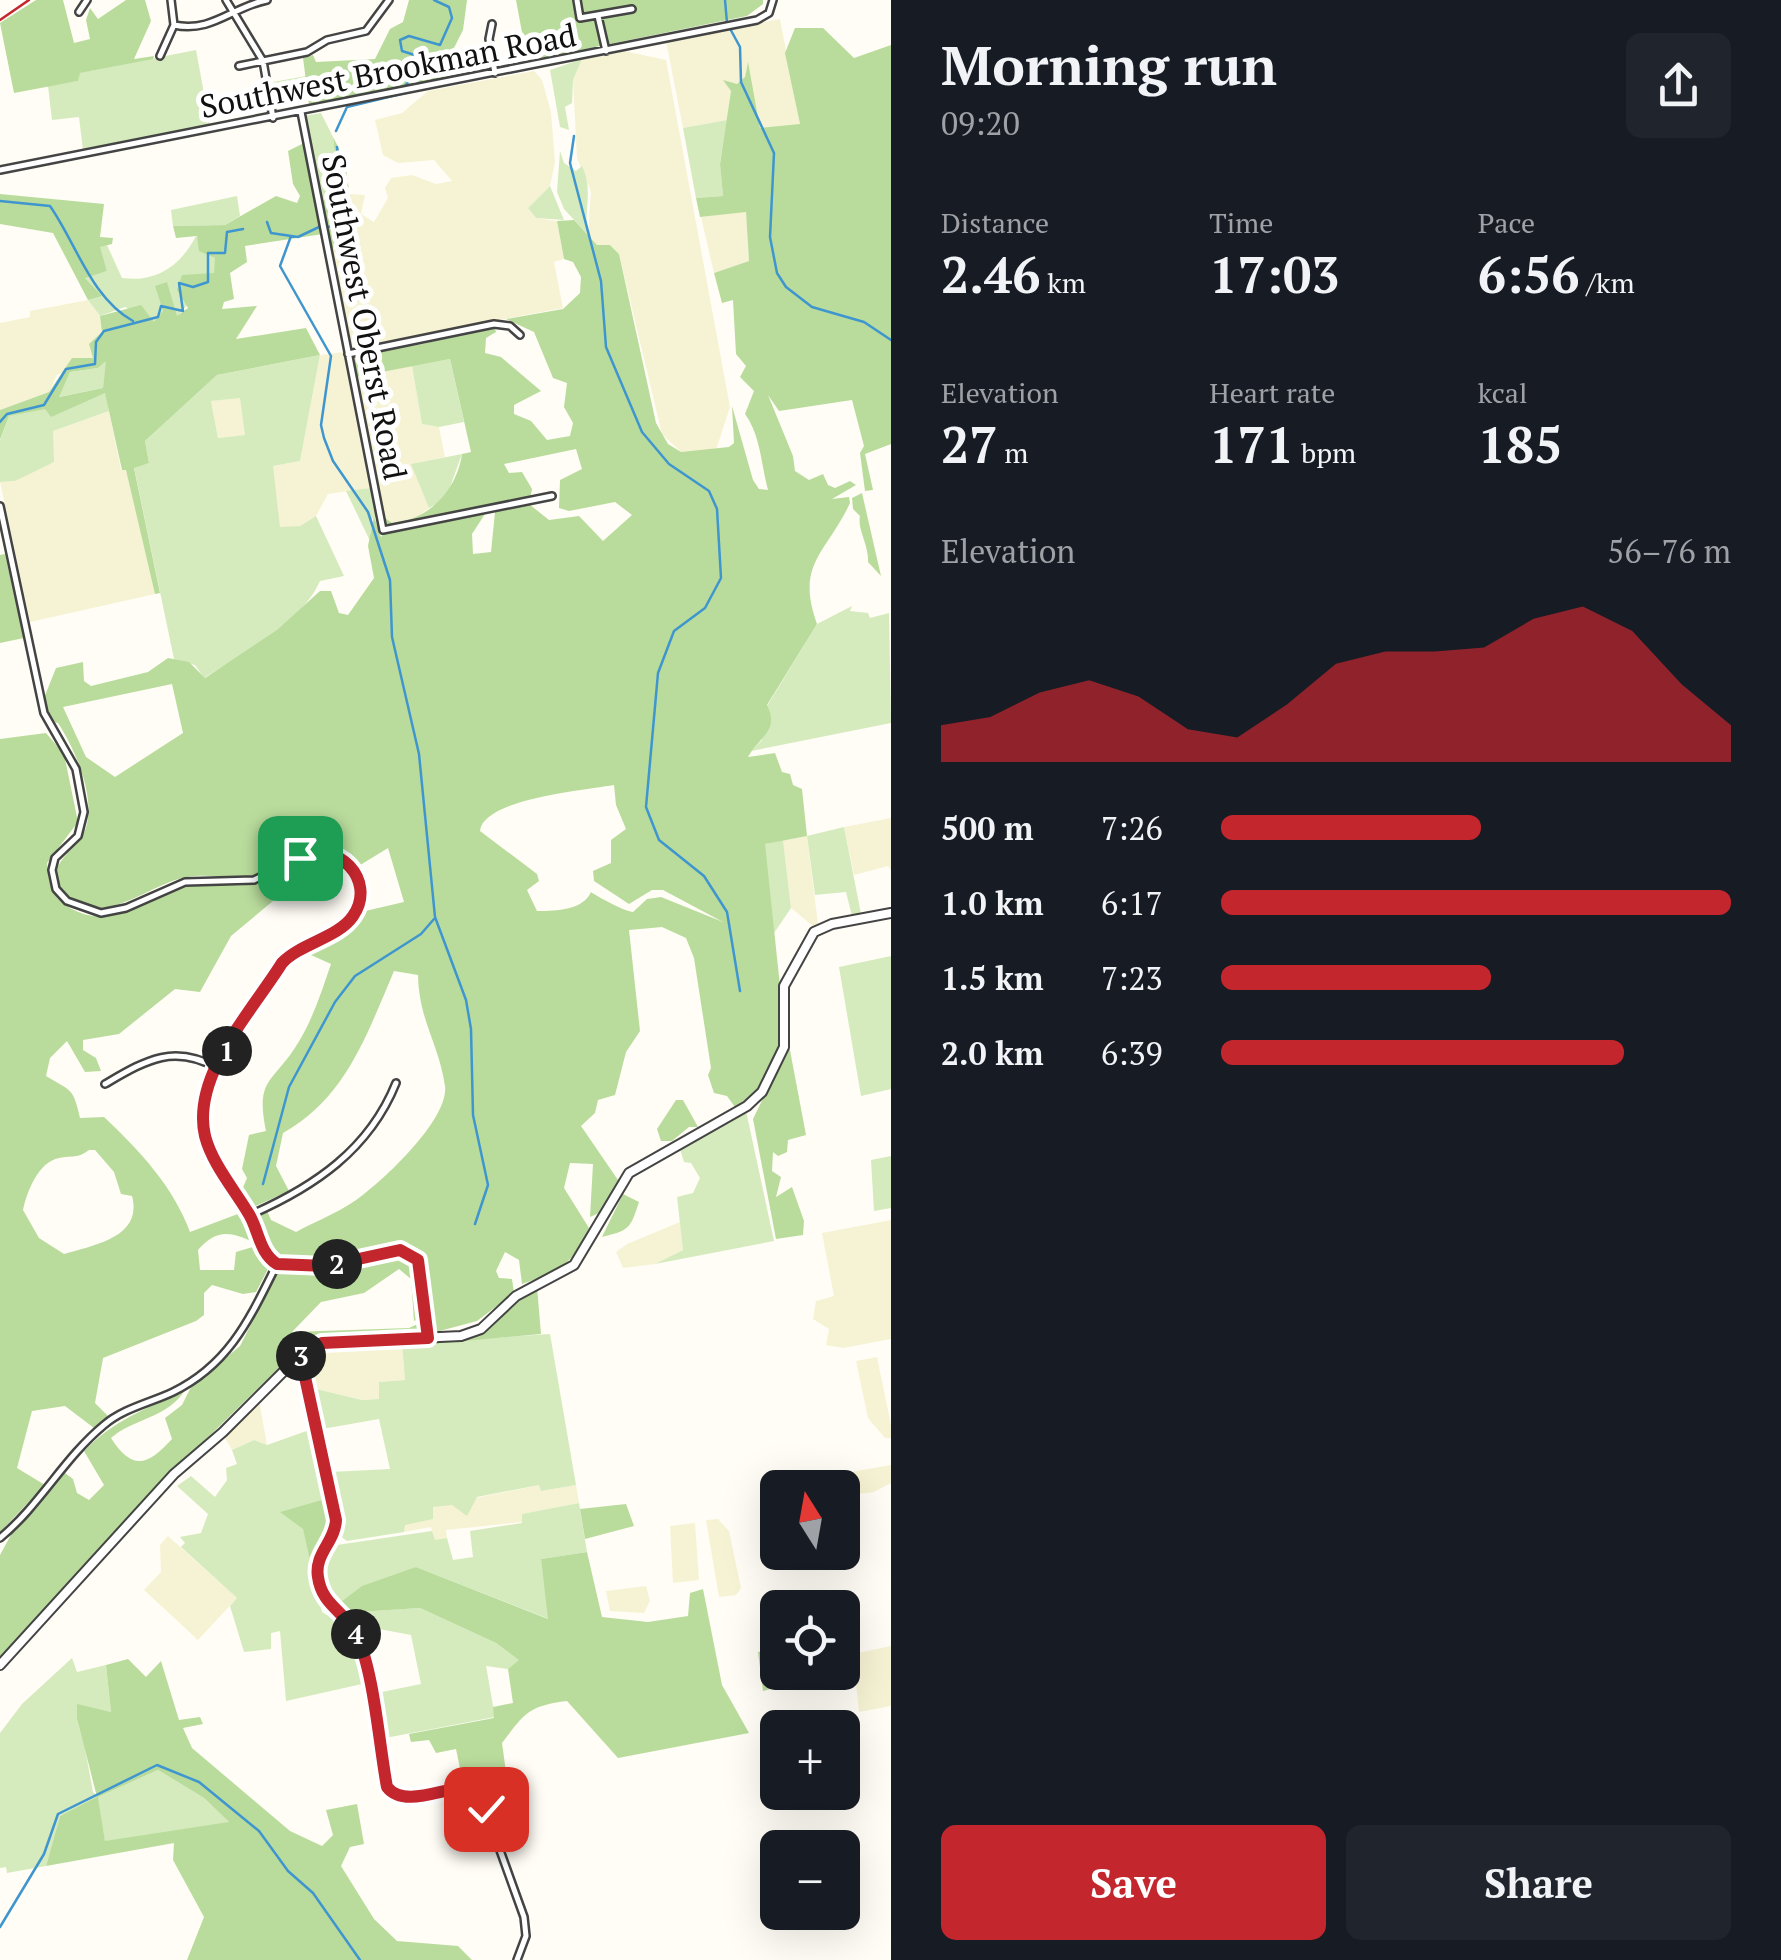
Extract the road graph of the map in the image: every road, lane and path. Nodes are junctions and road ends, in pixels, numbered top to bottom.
1 (86, 0) edge
2 (171, 0) edge
3 (226, 0) edge
4 (267, 0) edge
5 (389, 0) edge
6 (577, 0) edge
7 (773, 0) edge
8 (632, 9) dead end
9 (79, 12) dead end
10 (234, 12) junction
11 (598, 16) junction
12 (492, 24) dead end
13 (174, 25) junction
14 (606, 50) junction
15 (160, 56) dead end
16 (263, 61) junction
17 (239, 66) dead end
18 (495, 74) junction
19 (301, 112) junction
20 (273, 118) junction
21 (0, 170) edge
22 (520, 335) dead end
23 (348, 354) junction
24 (552, 496) dead end
25 (0, 506) edge
26 (891, 913) edge
27 (217, 1068) junction
28 (396, 1082) dead end
29 (105, 1084) dead end
30 (250, 1215) junction
31 (277, 1264) junction
32 (428, 1338) junction
33 (300, 1354) junction
34 (0, 1538) edge
35 (0, 1665) edge
36 (518, 1960) edge

1 - 9 street
2 - 13 street
3 - 10 street
4 - 10 street
5 - 16 street
6 - 11 street
7 - 14 street, Southwest Brookman Road
8 - 11 street
10 - 13 street
10 - 16 street
11 - 14 street
12 - 18 street
13 - 15 street
14 - 18 street, Southwest Brookman Road
16 - 17 street
16 - 20 street
18 - 19 street, Southwest Brookman Road
19 - 20 street, Southwest Brookman Road
19 - 23 street, Southwest Oberst Road
20 - 21 street, Southwest Brookman Road
22 - 23 street
23 - 24 street, Southwest Oberst Road
25 - 27 street
26 - 32 street
27 - 29 street
27 - 30 street
28 - 30 street
30 - 31 street
31 - 32 street
31 - 34 street
32 - 33 street
33 - 35 street
33 - 36 street

